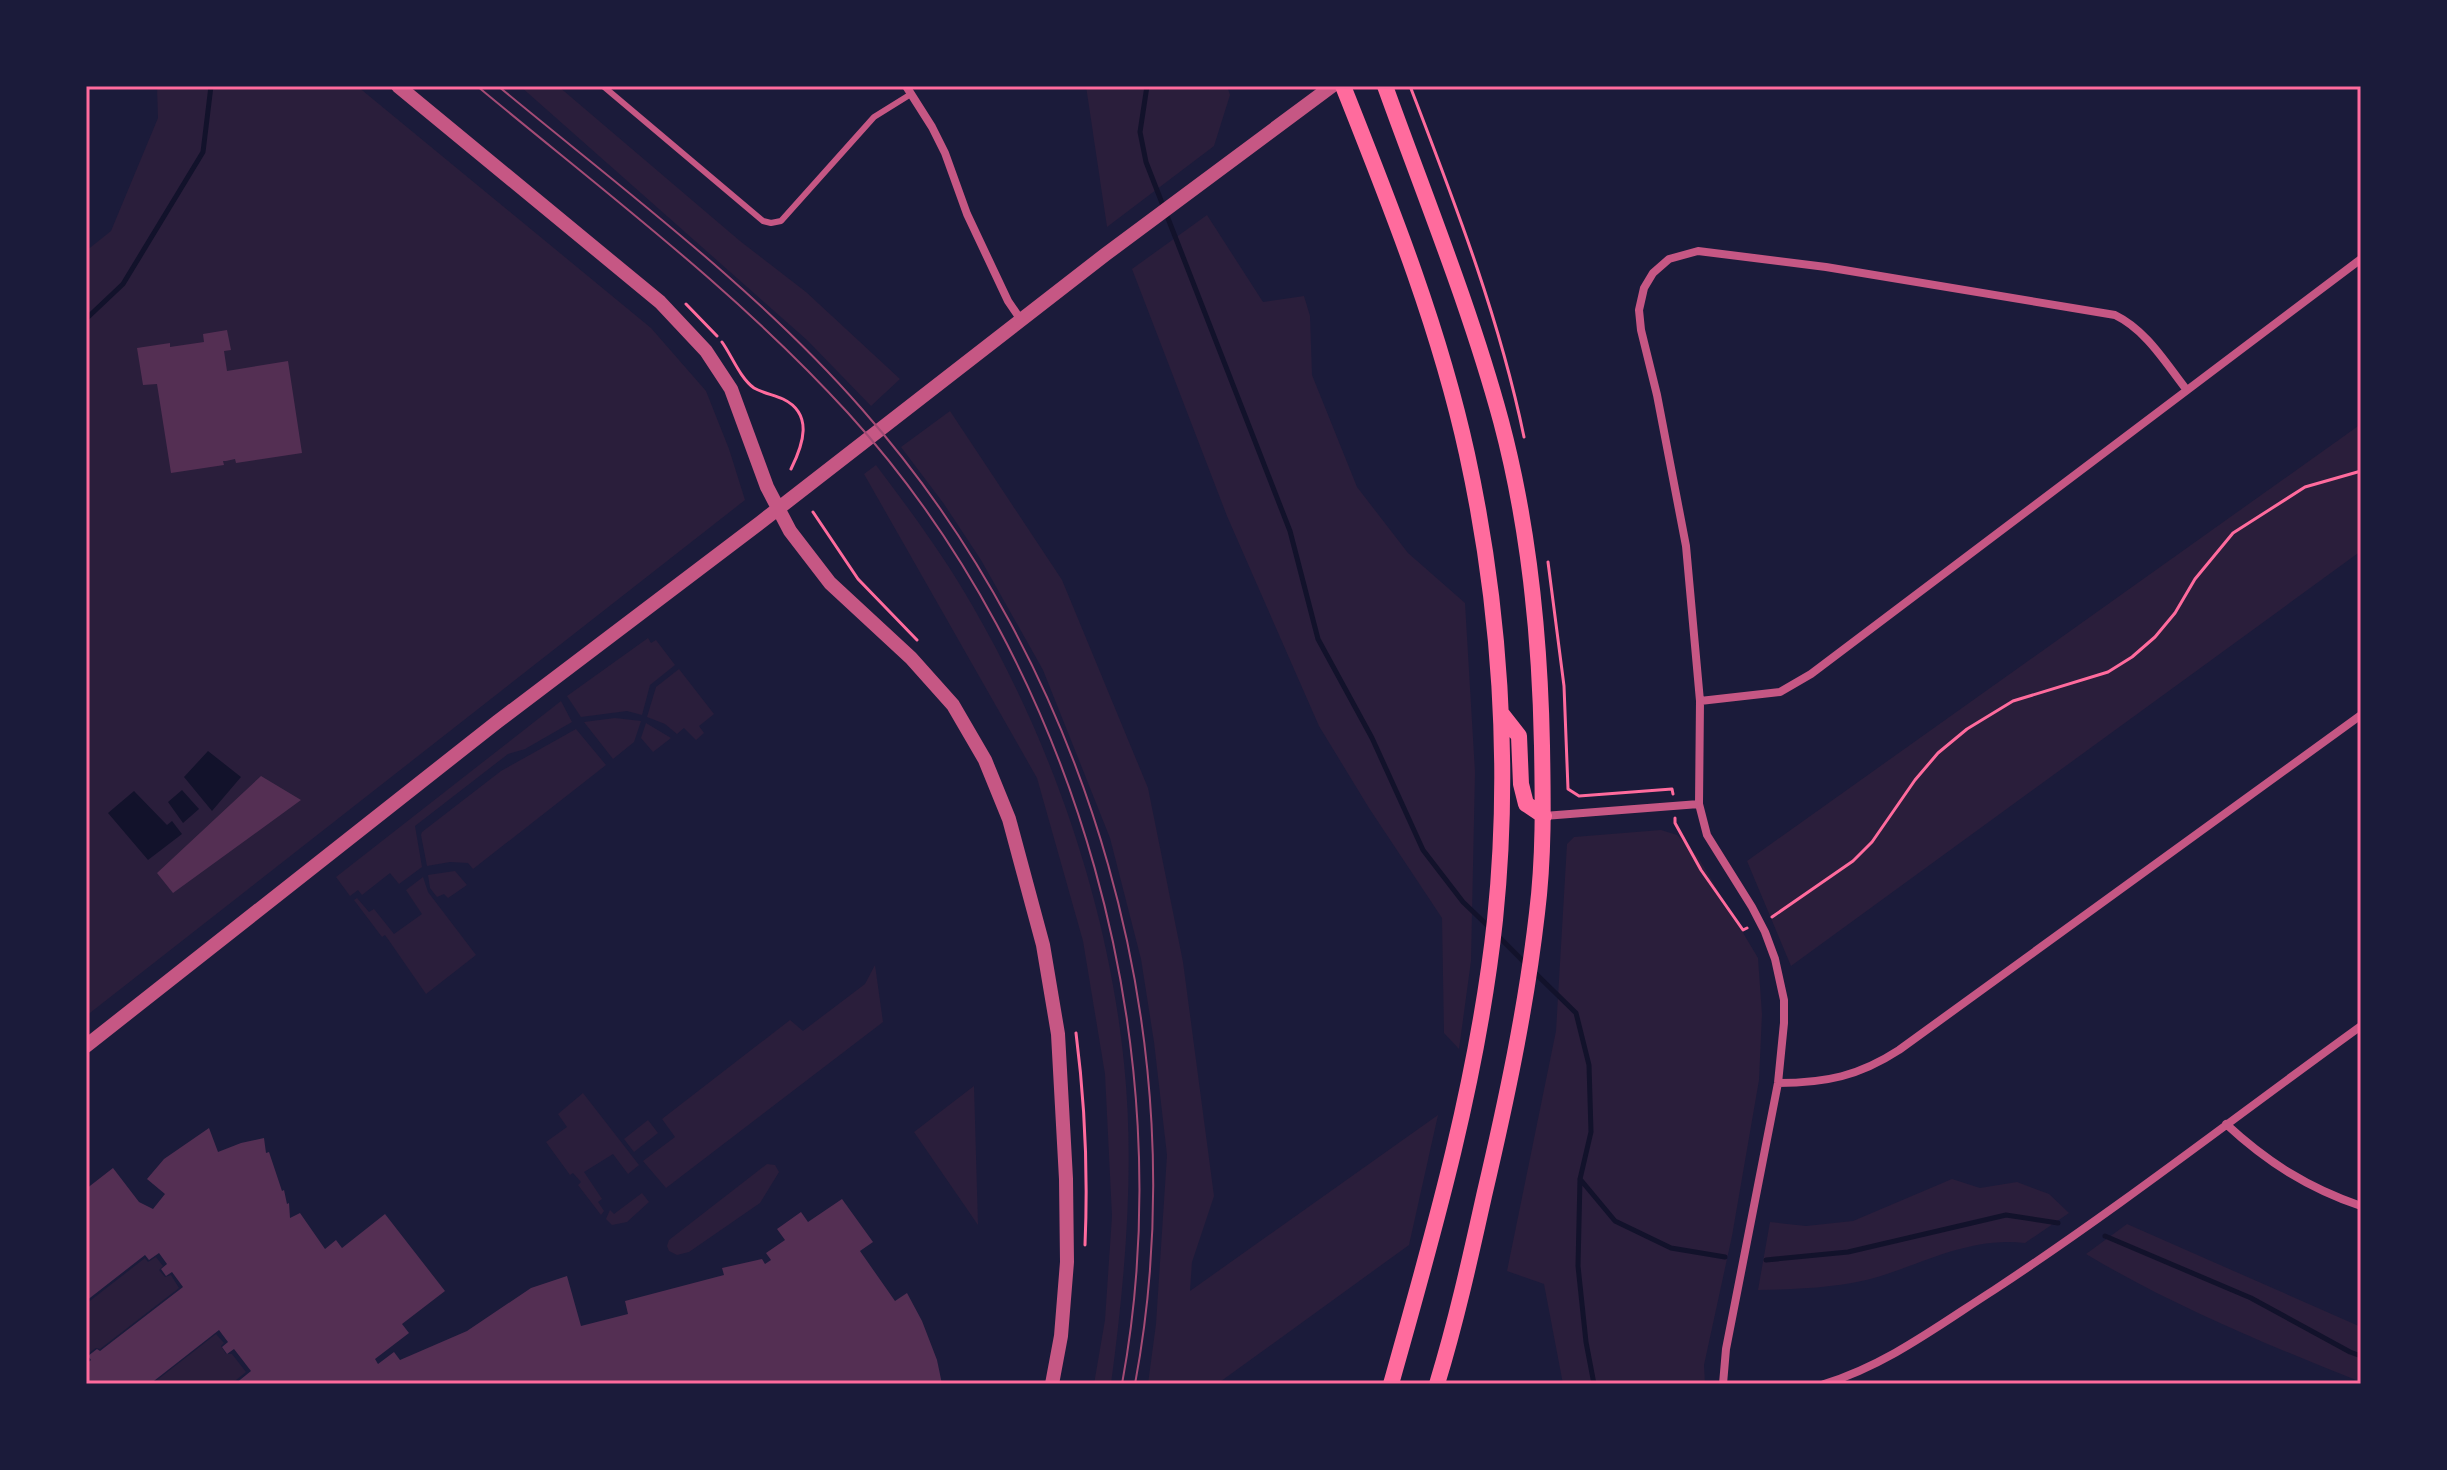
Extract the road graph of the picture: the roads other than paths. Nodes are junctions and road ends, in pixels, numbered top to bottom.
1 (398, 86) edge
2 (603, 86) edge
3 (1332, 86) edge
4 (1343, 86) edge
5 (1385, 86) edge
6 (908, 90) edge
7 (2361, 259) edge
8 (1021, 320) junction
9 (2186, 389) junction
10 (777, 509) junction
11 (1700, 701) junction
12 (1501, 713) junction
13 (2361, 715) edge
14 (1699, 804) junction
15 (1544, 816) junction
16 (2361, 1026) edge
17 (86, 1046) edge
18 (1778, 1083) junction
19 (2226, 1124) junction
20 (2361, 1206) edge
21 (1052, 1384) edge
22 (1391, 1384) edge
23 (1437, 1384) edge
24 (1723, 1384) edge
25 (1824, 1384) edge

1 - 10 street
2 - 6 lane
3 - 8 street
4 - 12 main road
5 - 15 main road
6 - 8 street
7 - 9 street
8 - 10 street
9 - 11 street
9 - 11 street
10 - 17 street
10 - 21 street
11 - 14 street
12 - 15 main road
12 - 22 main road
13 - 18 street
14 - 15 street
14 - 18 street
15 - 23 main road
16 - 19 street
18 - 24 street
19 - 20 street
19 - 25 street

